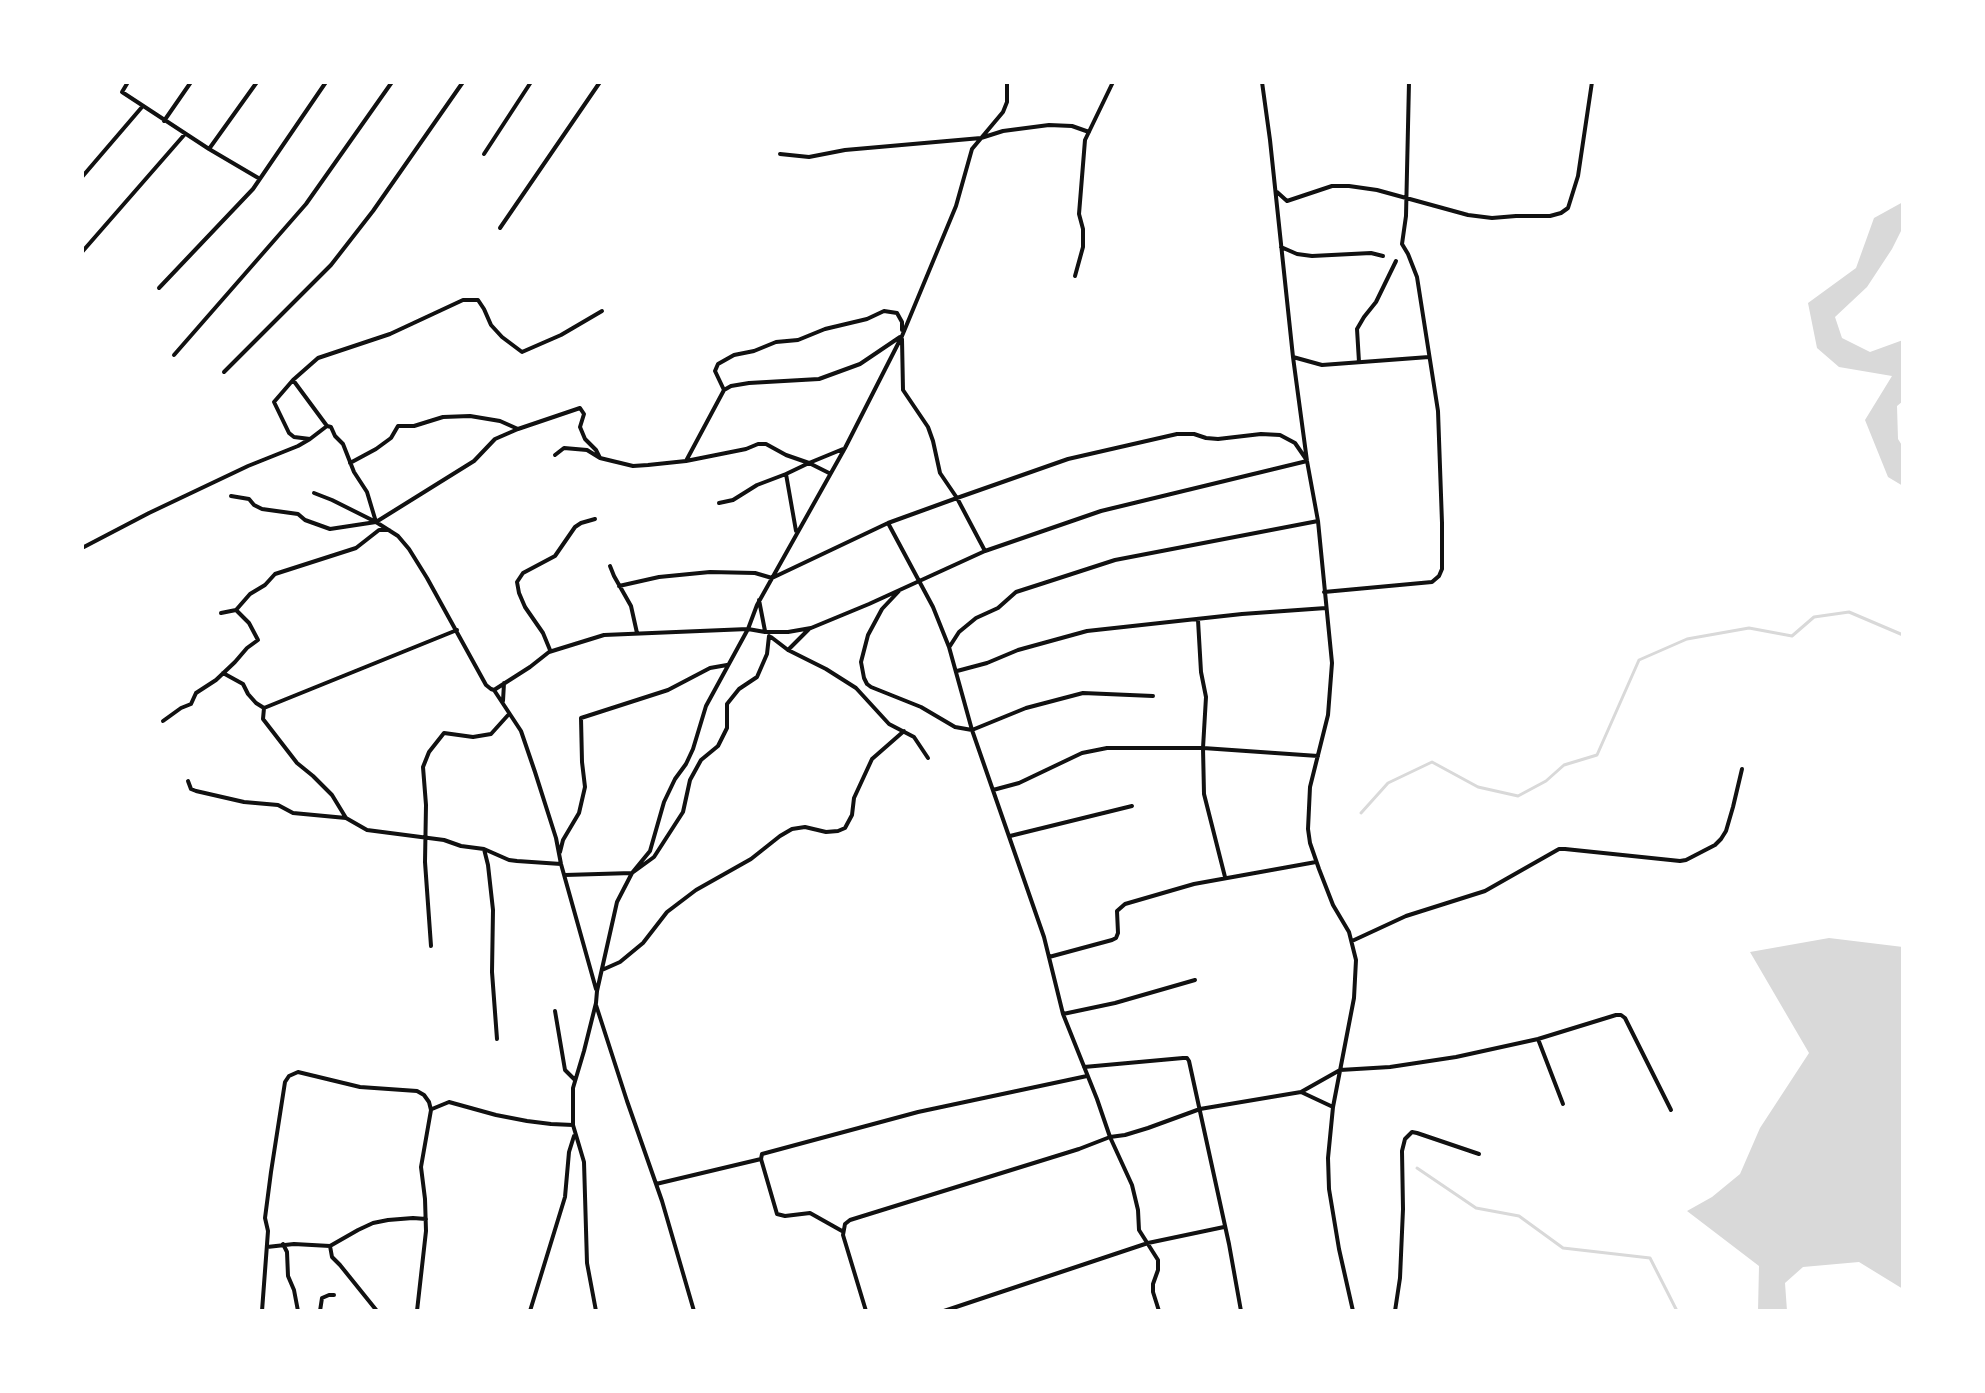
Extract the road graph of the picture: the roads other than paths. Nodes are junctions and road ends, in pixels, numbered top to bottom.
1 (191, 82) edge
2 (257, 82) edge
3 (326, 82) edge
4 (392, 82) edge
5 (463, 82) edge
6 (531, 82) edge
7 (600, 82) edge
8 (1007, 82) edge
9 (1113, 82) edge
10 (1262, 82) edge
11 (1409, 82) edge
12 (1592, 82) edge
13 (126, 83) edge
14 (142, 107) junction
15 (164, 121) junction
16 (1089, 132) junction
17 (185, 134) junction
18 (981, 138) junction
19 (209, 149) junction
20 (484, 154) dead end
21 (780, 154) dead end
22 (82, 177) edge
23 (260, 179) junction
24 (1275, 190) junction
25 (1407, 198) junction
26 (500, 228) dead end
27 (1281, 247) junction
28 (82, 252) edge
29 (1383, 256) dead end
30 (1396, 261) dead end
31 (1075, 276) dead end
32 (159, 288) dead end
33 (602, 311) dead end
34 (902, 336) junction
35 (174, 355) dead end
36 (1293, 357) junction
37 (1429, 357) junction
38 (1359, 362) junction
39 (224, 372) dead end
40 (293, 380) junction
41 (724, 390) junction
42 (327, 426) junction
43 (518, 429) junction
44 (310, 439) junction
45 (845, 448) junction
46 (555, 455) dead end
47 (600, 458) junction
48 (686, 461) junction
49 (1307, 461) junction
50 (350, 463) junction
51 (809, 463) junction
52 (829, 473) junction
53 (786, 474) junction
54 (314, 493) dead end
55 (231, 496) dead end
56 (957, 498) junction
57 (719, 503) dead end
58 (595, 519) dead end
59 (1318, 521) junction
60 (376, 522) junction
61 (888, 523) junction
62 (390, 530) junction
63 (796, 533) junction
64 (82, 548) edge
65 (985, 551) junction
66 (610, 566) dead end
67 (772, 578) junction
68 (919, 581) junction
69 (619, 586) junction
70 (903, 587) junction
71 (1324, 592) junction
72 (759, 600) junction
73 (1326, 608) junction
74 (236, 610) junction
75 (221, 613) dead end
76 (1198, 620) junction
77 (811, 628) junction
78 (748, 629) junction
79 (457, 630) junction
80 (638, 633) junction
81 (767, 634) junction
82 (949, 647) junction
83 (788, 650) junction
84 (551, 651) junction
85 (727, 665) junction
86 (957, 671) junction
87 (223, 673) junction
88 (504, 683) junction
89 (494, 690) junction
90 (1153, 696) dead end
91 (503, 704) junction
92 (264, 708) junction
93 (509, 714) junction
94 (163, 721) dead end
95 (972, 730) junction
96 (904, 731) junction
97 (1203, 748) junction
98 (1318, 756) junction
99 (928, 758) dead end
100 (1742, 769) dead end
101 (188, 781) dead end
102 (993, 790) junction
103 (1132, 806) dead end
104 (346, 818) junction
105 (1010, 836) junction
106 (425, 838) junction
107 (484, 849) junction
108 (559, 854) junction
109 (1316, 862) junction
110 (561, 864) junction
111 (632, 873) junction
112 (565, 875) junction
113 (1225, 877) junction
114 (1352, 941) junction
115 (431, 946) dead end
116 (1049, 957) junction
117 (602, 970) junction
118 (1195, 980) dead end
119 (597, 991) junction
120 (596, 1003) junction
121 (555, 1011) dead end
122 (1063, 1014) junction
123 (497, 1039) dead end
124 (1538, 1039) junction
125 (1084, 1067) junction
126 (1340, 1070) junction
127 (1087, 1076) junction
128 (575, 1080) junction
129 (1301, 1092) junction
130 (1563, 1104) dead end
131 (1333, 1107) junction
132 (1200, 1109) junction
133 (431, 1110) junction
134 (1671, 1110) dead end
135 (573, 1125) junction
136 (575, 1134) junction
137 (1110, 1137) junction
138 (1479, 1154) dead end
139 (761, 1159) junction
140 (656, 1184) junction
141 (426, 1219) junction
142 (1226, 1226) junction
143 (842, 1231) junction
144 (1148, 1243) junction
145 (283, 1244) junction
146 (330, 1246) junction
147 (267, 1247) junction
148 (334, 1295) dead end
149 (262, 1311) edge
150 (298, 1311) edge
151 (320, 1311) edge
152 (377, 1311) edge
153 (417, 1311) edge
154 (530, 1311) edge
155 (596, 1311) edge
156 (694, 1311) edge
157 (866, 1311) edge
158 (944, 1311) edge
159 (1159, 1311) edge
160 (1241, 1311) edge
161 (1353, 1311) edge
162 (1395, 1311) edge

1 - 15 street
2 - 19 street
3 - 23 street
4 - 35 street
5 - 39 street
6 - 20 street
7 - 26 street
8 - 18 street
9 - 16 street
10 - 24 street
11 - 25 street
12 - 25 street
13 - 14 street
14 - 15 street
14 - 22 street
15 - 17 street
16 - 18 street
16 - 31 street
17 - 19 street
17 - 28 street
18 - 21 street
18 - 34 street
19 - 23 street
23 - 32 street
24 - 25 street
24 - 27 street
25 - 37 street
27 - 29 street
27 - 36 street
30 - 38 street
33 - 40 street
34 - 41 street
34 - 41 street
34 - 45 street
34 - 56 street
36 - 38 street
36 - 49 street
37 - 38 street
37 - 71 street
40 - 42 street
40 - 44 street
41 - 48 street
42 - 44 street
42 - 50 street
43 - 47 street
43 - 50 street
43 - 60 street
44 - 64 street
45 - 51 street
45 - 52 street
46 - 47 street
47 - 48 street
48 - 51 street
49 - 56 street
49 - 59 street
49 - 65 street
50 - 60 street
51 - 52 street
51 - 53 street
52 - 63 street
53 - 57 street
53 - 63 street
54 - 60 street
55 - 60 street
56 - 61 street
56 - 65 street
58 - 84 street
59 - 71 street
59 - 82 street
60 - 62 street
61 - 67 street
61 - 68 street
62 - 74 street
62 - 79 street
63 - 67 street
65 - 68 street
66 - 69 street
67 - 69 street
67 - 72 street
68 - 70 street
68 - 82 street
69 - 80 street
70 - 77 street
70 - 95 street
71 - 73 street
72 - 78 street
72 - 81 street
73 - 76 street
73 - 98 street
74 - 75 street
74 - 87 street
76 - 86 street
76 - 97 street
77 - 81 street
77 - 83 street
78 - 80 street
78 - 81 street
78 - 85 street
79 - 89 street
79 - 92 street
80 - 84 street
81 - 83 street
81 - 111 street
82 - 86 street
83 - 96 street
84 - 88 street
85 - 108 street
85 - 111 street
86 - 95 street
87 - 92 street
87 - 94 street
88 - 89 street
88 - 91 street
89 - 91 street
90 - 95 street
91 - 93 street
92 - 104 street
93 - 106 street
93 - 108 street
95 - 102 street
96 - 99 street
96 - 117 street
97 - 98 street
97 - 102 street
97 - 113 street
98 - 109 street
100 - 114 street
101 - 104 street
102 - 105 street
103 - 105 street
104 - 106 street
105 - 116 street
106 - 107 street
106 - 115 street
107 - 110 street
107 - 123 street
108 - 110 street
109 - 113 street
109 - 114 street
110 - 112 street
111 - 112 street
111 - 117 street
112 - 119 street
113 - 116 street
114 - 126 street
116 - 122 street
117 - 119 street
118 - 122 street
119 - 120 street
120 - 128 street
120 - 140 street
121 - 128 street
122 - 125 street
124 - 126 street
124 - 130 street
124 - 134 street
125 - 127 street
125 - 132 street
126 - 129 street
126 - 131 street
127 - 137 street
127 - 139 street
128 - 135 street
129 - 131 street
129 - 132 street
131 - 161 street
132 - 137 street
132 - 142 street
133 - 135 street
133 - 141 street
133 - 147 street
135 - 136 street
136 - 154 street
136 - 155 street
137 - 143 street
137 - 144 street
138 - 162 street
139 - 140 street
139 - 143 street
140 - 156 street
141 - 146 street
141 - 153 street
142 - 144 street
142 - 160 street
143 - 157 street
144 - 158 street
144 - 159 street
145 - 146 street
145 - 147 street
145 - 150 street
146 - 152 street
147 - 149 street
148 - 151 street

